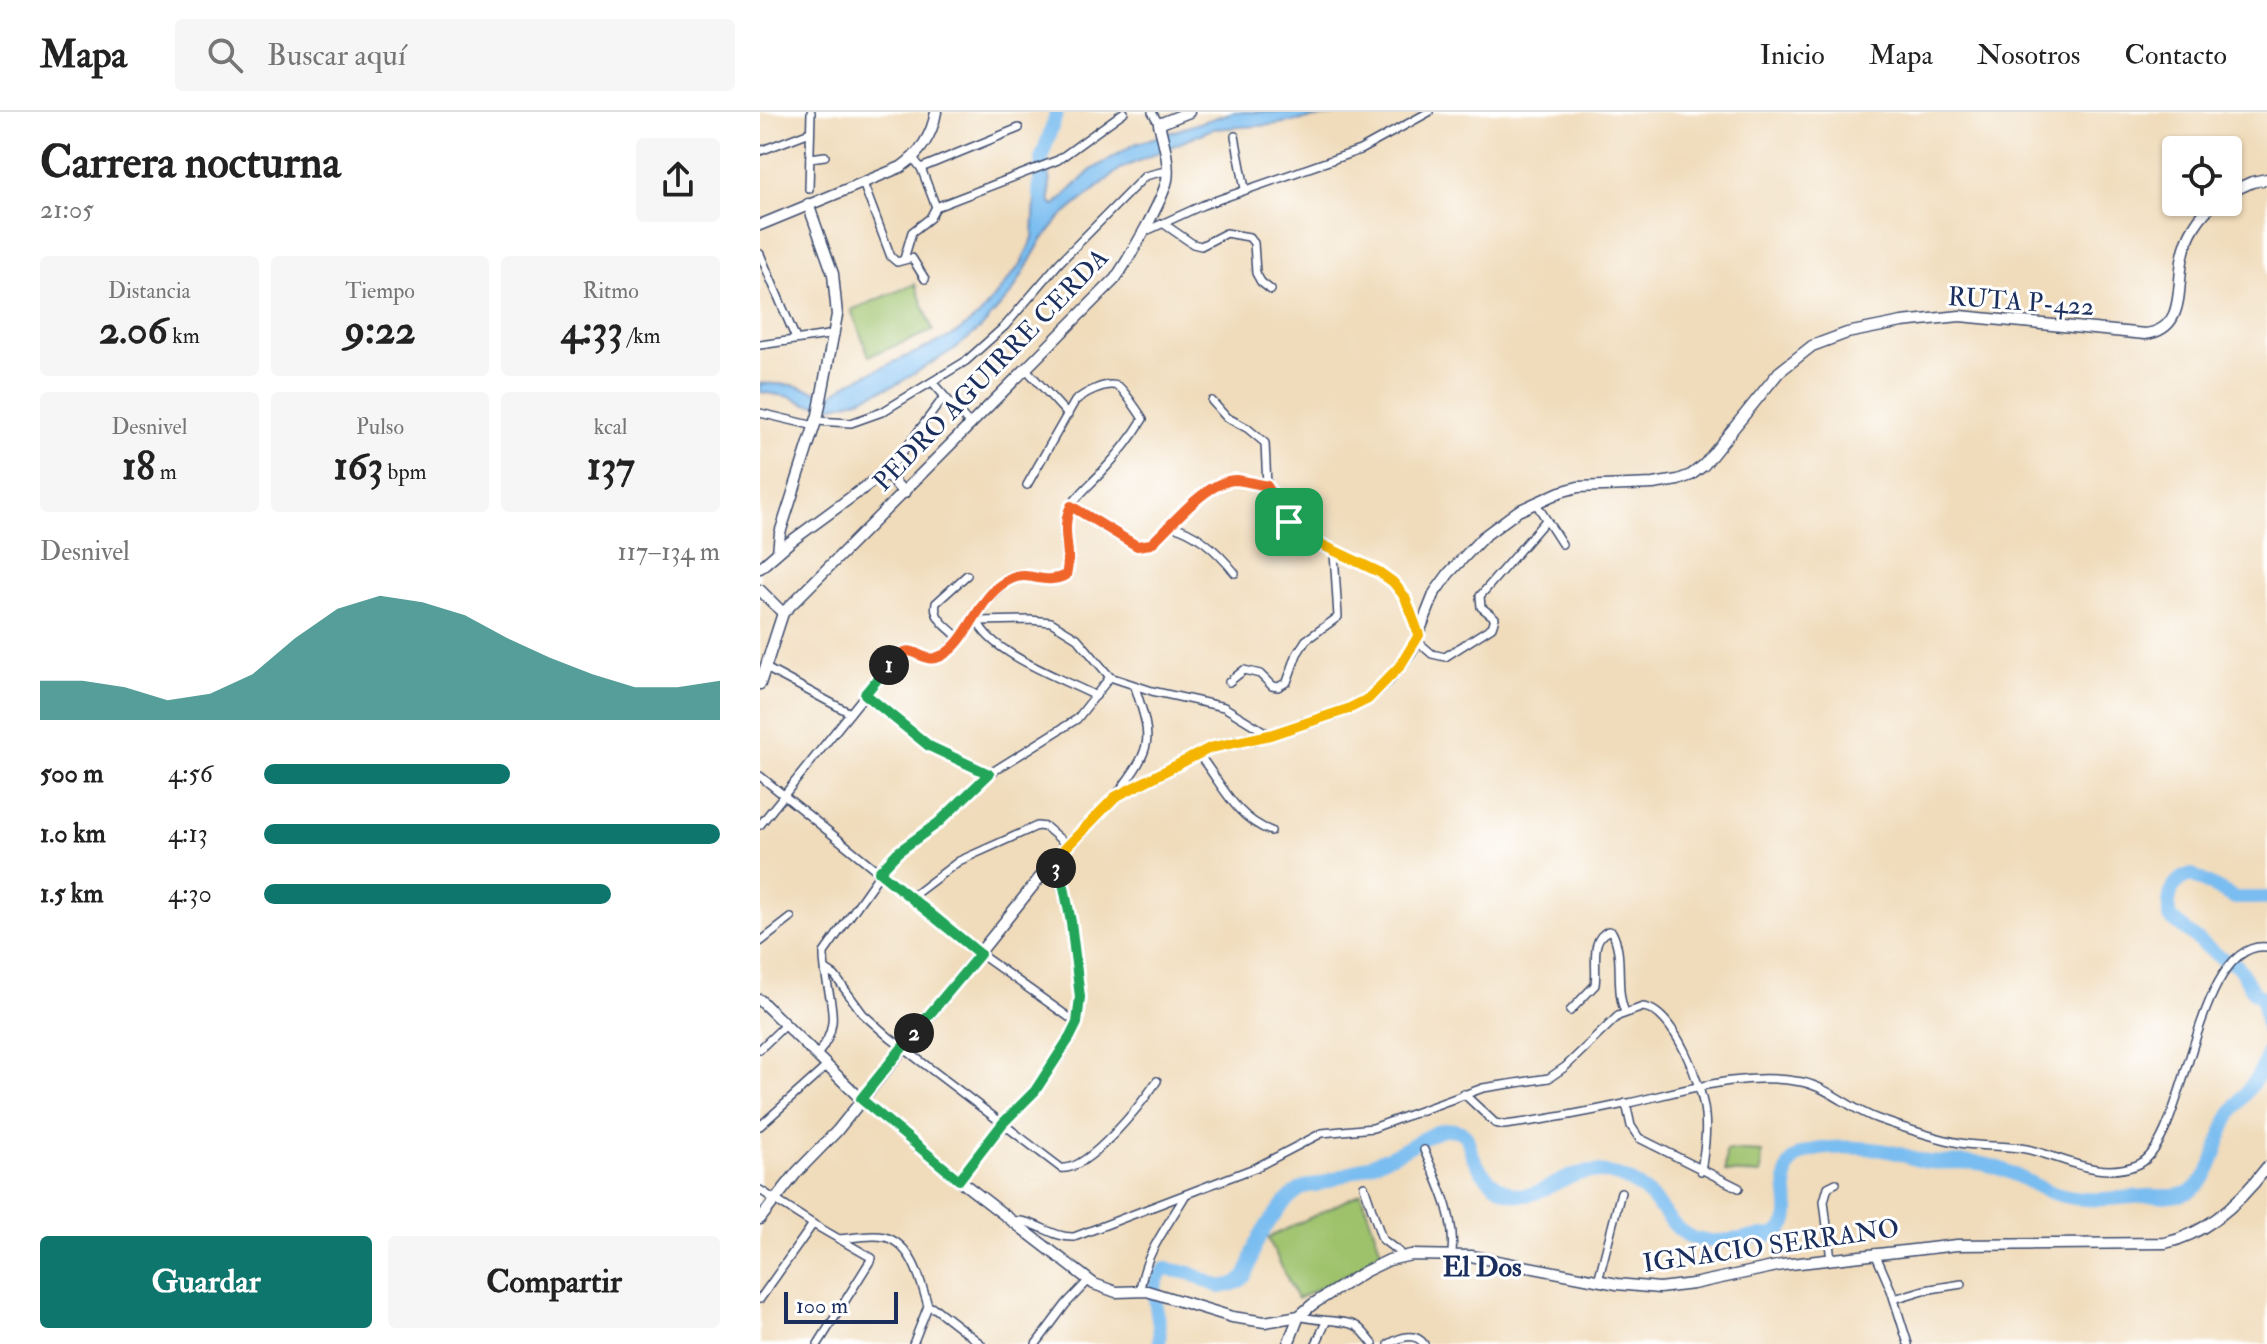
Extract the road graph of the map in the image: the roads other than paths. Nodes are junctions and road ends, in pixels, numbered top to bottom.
1 (811, 112) edge
2 (936, 112) edge
3 (1124, 112) edge
4 (1152, 112) edge
5 (1189, 112) edge
6 (1429, 112) edge
7 (1159, 127) junction
8 (1019, 128) dead end
9 (810, 132) junction
10 (1235, 136) dead end
11 (760, 151) edge
12 (825, 156) dead end
13 (810, 158) junction
14 (913, 158) junction
15 (921, 168) junction
16 (1167, 168) junction
17 (2267, 179) edge
18 (863, 183) junction
19 (2242, 187) edge
20 (809, 189) dead end
21 (1245, 189) junction
22 (808, 204) junction
23 (936, 207) junction
24 (2203, 216) edge
25 (1164, 224) junction
26 (760, 225) edge
27 (1142, 232) junction
28 (760, 254) edge
29 (904, 259) junction
30 (925, 279) dead end
31 (1271, 290) dead end
32 (835, 334) junction
33 (796, 339) junction
34 (760, 345) edge
35 (1026, 369) junction
36 (932, 382) junction
37 (944, 397) junction
38 (1212, 401) dead end
39 (760, 413) edge
40 (1068, 415) junction
41 (816, 421) junction
42 (971, 426) junction
43 (886, 474) junction
44 (1027, 485) dead end
45 (1267, 486) junction
46 (904, 493) junction
47 (1535, 502) junction
48 (1071, 506) junction
49 (1546, 520) junction
50 (1172, 526) junction
51 (1562, 544) dead end
52 (778, 552) junction
53 (1334, 552) junction
54 (760, 568) edge
55 (1235, 573) dead end
56 (967, 575) dead end
57 (760, 590) edge
58 (783, 613) junction
59 (976, 619) junction
60 (1419, 633) junction
61 (959, 638) junction
62 (766, 668) junction
63 (1110, 677) junction
64 (1229, 682) dead end
65 (760, 684) edge
66 (1135, 687) junction
67 (865, 694) junction
68 (1096, 696) junction
69 (850, 713) junction
70 (1270, 735) junction
71 (1199, 755) junction
72 (989, 774) junction
73 (760, 776) edge
74 (785, 795) junction
75 (1115, 797) junction
76 (760, 825) edge
77 (1271, 831) dead end
78 (1068, 846) junction
79 (1053, 861) junction
80 (879, 872) junction
81 (910, 898) junction
82 (791, 918) dead end
83 (760, 942) edge
84 (2267, 947) edge
85 (980, 954) junction
86 (826, 970) junction
87 (760, 1000) edge
88 (1570, 1011) dead end
89 (1625, 1012) junction
90 (1077, 1023) junction
91 (784, 1026) junction
92 (901, 1047) junction
93 (760, 1049) edge
94 (816, 1056) junction
95 (827, 1066) junction
96 (1157, 1081) dead end
97 (1698, 1086) junction
98 (1464, 1094) junction
99 (861, 1099) junction
100 (1626, 1103) junction
101 (1003, 1123) junction
102 (760, 1126) edge
103 (1424, 1150) dead end
104 (2267, 1167) edge
105 (1701, 1171) junction
106 (959, 1180) junction
107 (1836, 1183) dead end
108 (1364, 1186) dead end
109 (1739, 1188) dead end
110 (760, 1190) edge
111 (1621, 1192) dead end
112 (1185, 1196) junction
113 (775, 1200) junction
114 (760, 1219) edge
115 (1013, 1221) junction
116 (813, 1224) junction
117 (837, 1239) junction
118 (1875, 1253) junction
119 (1452, 1254) junction
120 (1400, 1257) junction
121 (1831, 1260) junction
122 (1089, 1280) junction
123 (1598, 1281) junction
124 (1962, 1284) dead end
125 (1144, 1291) junction
126 (760, 1299) edge
127 (1894, 1299) junction
128 (928, 1306) junction
129 (1299, 1316) junction
130 (1326, 1322) junction
131 (1422, 1342) edge
132 (818, 1344) edge
133 (913, 1344) edge
134 (981, 1344) edge
135 (1036, 1344) edge
136 (1288, 1344) edge
137 (1316, 1344) edge
138 (1373, 1344) edge
139 (1389, 1344) edge
140 (1908, 1344) edge

1 - 9 street
2 - 14 street
3 - 23 street
4 - 7 street
5 - 7 street
6 - 21 street
7 - 16 street
8 - 15 street
9 - 11 street
9 - 13 street
10 - 21 street
12 - 13 street
13 - 20 street
14 - 15 street
14 - 18 street
15 - 23 street
16 - 27 street, PEDRO AGUIRRE CERDA
16 - 36 street
17 - 19 street
18 - 22 street
18 - 29 street
21 - 25 street
22 - 26 street
22 - 32 street
23 - 29 street
24 - 47 street, RUTA P-422
25 - 27 street
25 - 31 street
27 - 35 street, PEDRO AGUIRRE CERDA
28 - 33 street
29 - 30 street
32 - 33 street
32 - 41 street
33 - 34 street
35 - 40 street
35 - 42 street, PEDRO AGUIRRE CERDA
36 - 37 street
36 - 41 street
37 - 42 street
37 - 43 street
38 - 45 street
39 - 41 street
40 - 44 street
40 - 48 street
41 - 52 street
42 - 46 street, PEDRO AGUIRRE CERDA
43 - 46 street
43 - 52 street
45 - 50 street
45 - 53 street
46 - 58 street, PEDRO AGUIRRE CERDA
47 - 49 street
47 - 60 street, RUTA P-422
48 - 50 street
48 - 59 street
49 - 51 street
49 - 60 street
50 - 55 street
52 - 54 street
53 - 60 street
53 - 64 street
56 - 61 street
57 - 58 street
58 - 62 street
59 - 61 street
59 - 63 street
59 - 68 street
60 - 70 street, RUTA P-422
61 - 67 street
62 - 65 street
62 - 69 street
63 - 66 street
63 - 68 street
66 - 70 street
66 - 75 street
67 - 69 street
67 - 72 street
68 - 72 street
69 - 74 street
70 - 71 street, RUTA P-422
71 - 75 street, RUTA P-422
71 - 77 street
72 - 80 street
73 - 74 street
74 - 76 street
74 - 80 street
75 - 78 street, RUTA P-422
78 - 79 street, RUTA P-422
78 - 81 street
79 - 85 street, RUTA P-422
79 - 90 street
80 - 81 street
80 - 86 street
81 - 85 street
82 - 83 street
84 - 97 street
85 - 90 street
85 - 92 street, RUTA P-422
86 - 92 street
86 - 94 street
87 - 91 street, IGNACIO SERRANO
88 - 89 street
89 - 97 street
89 - 98 street
90 - 101 street
91 - 93 street
91 - 94 street, IGNACIO SERRANO
92 - 99 street, RUTA P-422
92 - 101 street
94 - 95 street, IGNACIO SERRANO
95 - 99 street, IGNACIO SERRANO
95 - 102 street
96 - 101 street
97 - 100 street
97 - 105 street
98 - 100 street
98 - 112 street
99 - 106 street, IGNACIO SERRANO
99 - 113 street, RUTA P-422
100 - 105 street
101 - 106 street
103 - 119 street
104 - 118 street, IGNACIO SERRANO
105 - 109 street
106 - 115 street, IGNACIO SERRANO
107 - 121 street
108 - 120 street
110 - 113 street
111 - 123 street
112 - 115 street
112 - 125 street
113 - 114 street, RUTA P-422
113 - 116 street
115 - 122 street, IGNACIO SERRANO
116 - 117 street
116 - 126 street
117 - 128 street
117 - 132 street
118 - 121 street, IGNACIO SERRANO
118 - 127 street
119 - 120 street, IGNACIO SERRANO
119 - 123 street, IGNACIO SERRANO
120 - 129 street, IGNACIO SERRANO
121 - 123 street, IGNACIO SERRANO
122 - 125 street, IGNACIO SERRANO
122 - 135 street
124 - 127 street
125 - 129 street, IGNACIO SERRANO
127 - 140 street
128 - 133 street
128 - 134 street
129 - 130 street
129 - 136 street
130 - 137 street
130 - 138 street
131 - 139 street

